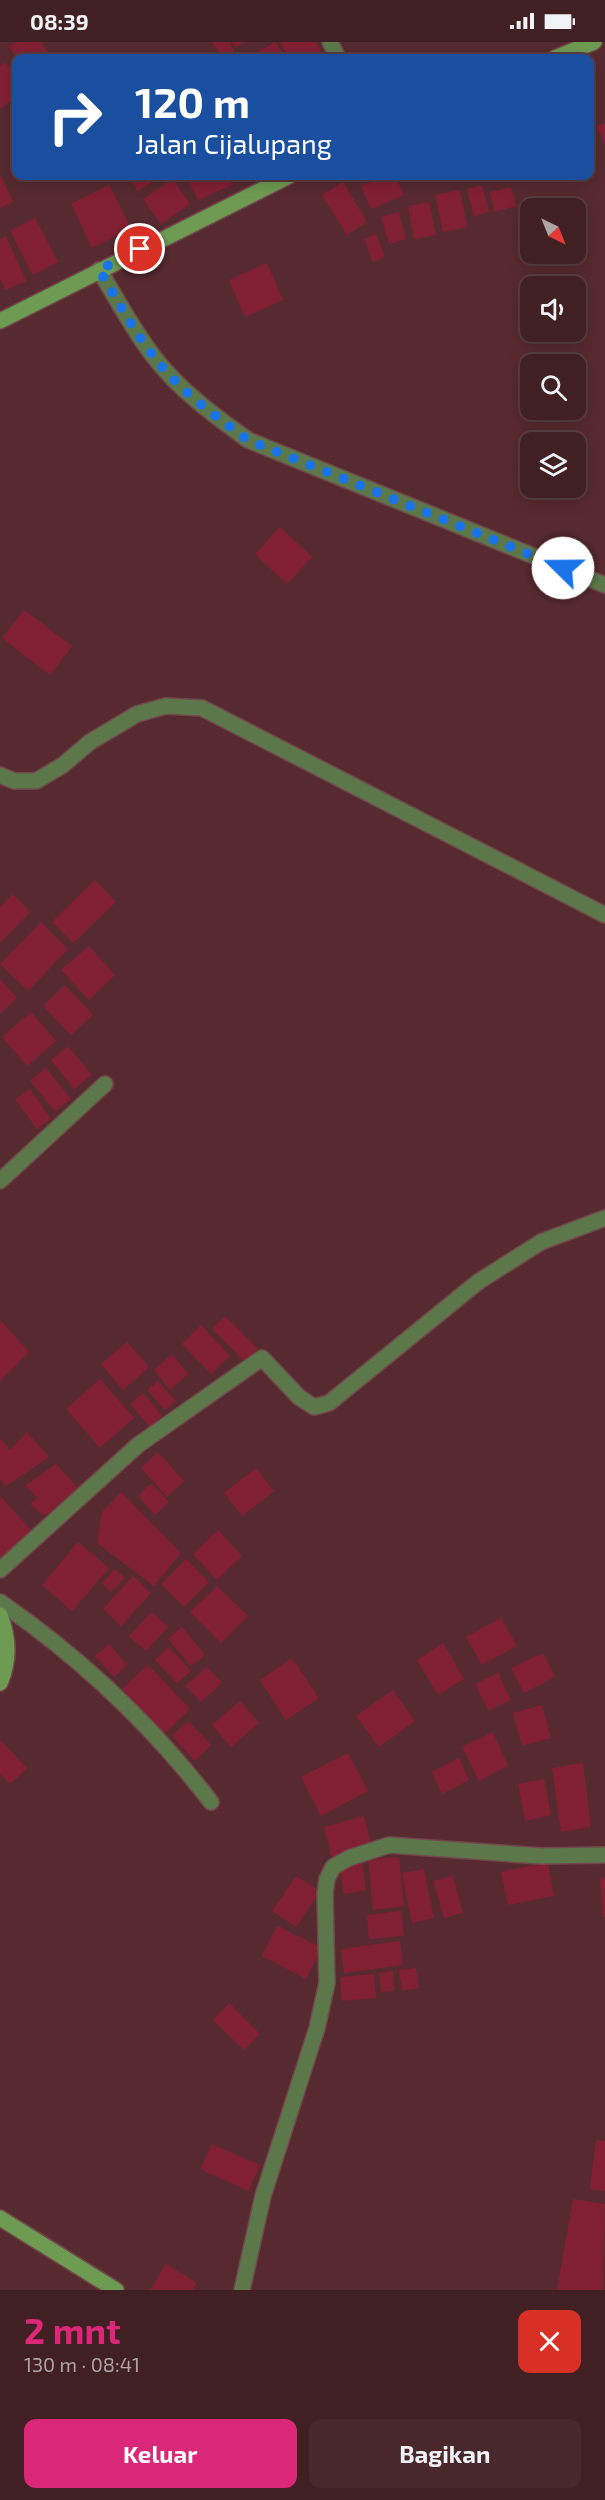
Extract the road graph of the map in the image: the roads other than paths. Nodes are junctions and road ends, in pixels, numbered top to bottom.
1 (594, 42) edge
2 (565, 54) edge
3 (281, 180) edge
4 (99, 270) junction
5 (0, 321) edge
6 (605, 585) edge
7 (0, 775) edge
8 (605, 915) edge
9 (105, 1084) dead end
10 (0, 1181) edge
11 (605, 1218) edge
12 (0, 1570) edge
13 (0, 1602) edge
14 (0, 1615) edge
15 (0, 1683) edge
16 (212, 1802) dead end
17 (605, 1855) edge
18 (0, 2218) edge
19 (116, 2290) edge
20 (242, 2290) edge

1 - 2 street
3 - 4 street
4 - 5 street
4 - 6 street
7 - 8 street
9 - 10 street
11 - 12 street
13 - 16 street
14 - 15 street
17 - 20 street
18 - 19 street

